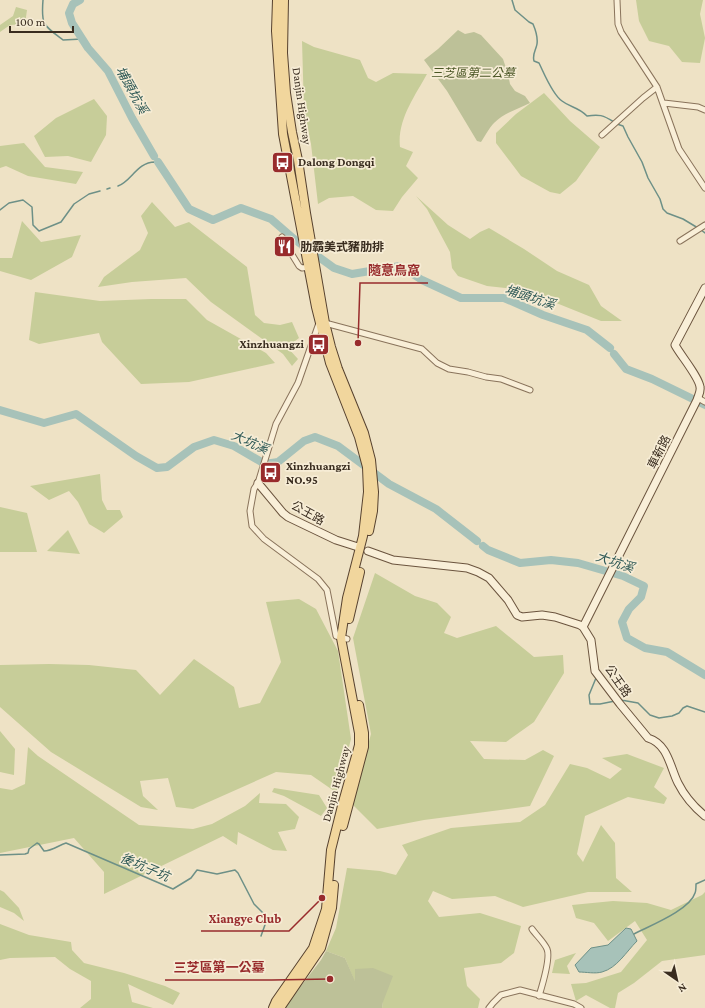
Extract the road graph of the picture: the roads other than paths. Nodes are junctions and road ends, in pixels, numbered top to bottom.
1 (277, 0) edge
2 (284, 0) edge
3 (617, 0) edge
4 (657, 87) junction
5 (664, 103) junction
6 (705, 110) edge
7 (602, 134) dead end
8 (705, 188) edge
9 (701, 228) edge
10 (282, 237) dead end
11 (680, 241) dead end
12 (308, 265) junction
13 (705, 288) edge
14 (322, 323) junction
15 (530, 390) dead end
16 (698, 399) junction
17 (705, 402) edge
18 (258, 482) junction
19 (363, 549) junction
20 (583, 627) junction
21 (344, 639) junction
22 (705, 816) edge
23 (532, 929) dead end
24 (306, 965) junction
25 (540, 996) junction
26 (273, 1008) edge
27 (280, 1008) edge
28 (489, 1008) edge
29 (580, 1008) edge

1 - 12 main road, Danjin Highway
2 - 14 main road, Danjin Highway
3 - 4 street
4 - 5 street
4 - 7 street
5 - 6 street
5 - 8 street
9 - 11 street
10 - 12 street
12 - 14 main road
13 - 16 street, 車新路
14 - 15 street
14 - 18 street
14 - 19 main road, Danjin Highway
16 - 17 street
16 - 20 street, 車新路
18 - 19 street, 公王路
18 - 21 street
19 - 20 street, 公王路
19 - 21 main road, Danjin Highway
20 - 22 street, 公王路
21 - 24 main road, Danjin Highway
23 - 25 street
24 - 26 main road, Danjin Highway
24 - 27 main road, Danjin Highway
25 - 28 street
25 - 29 street

